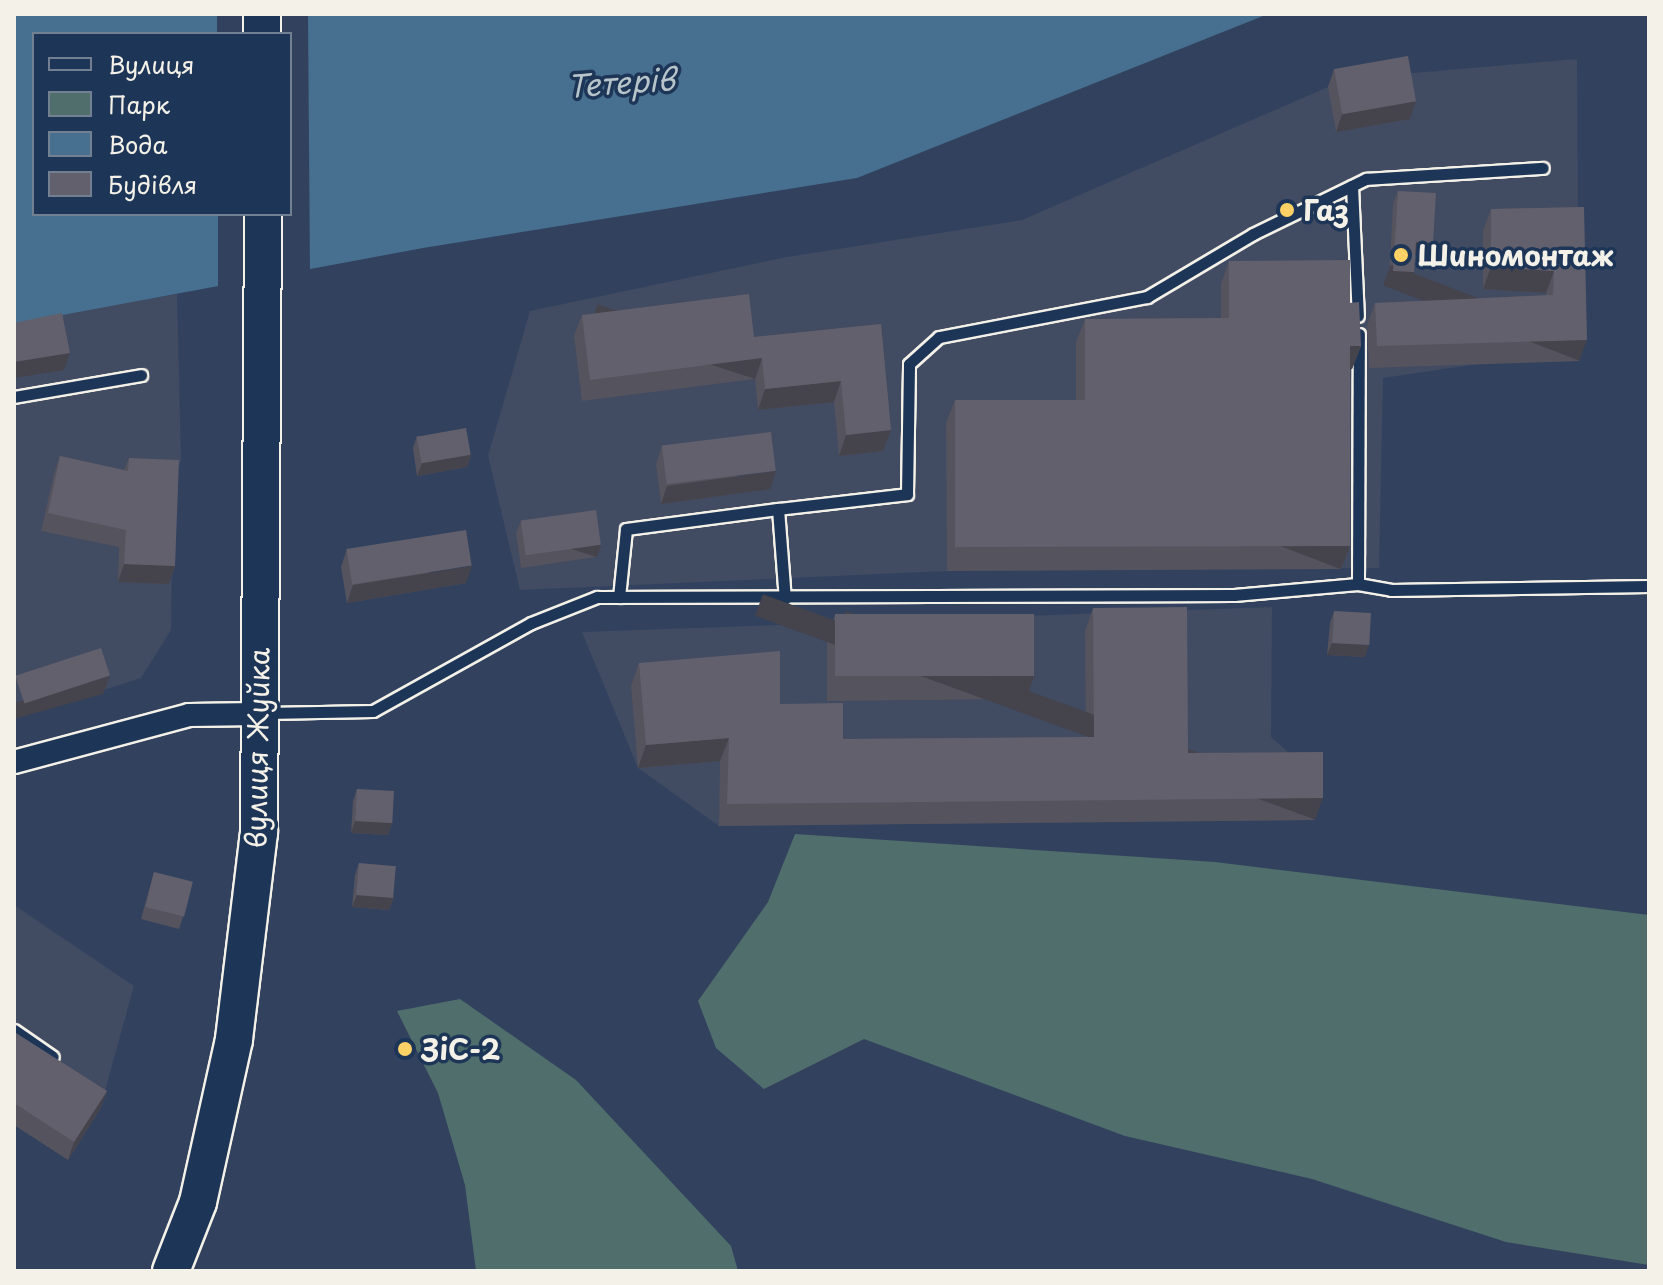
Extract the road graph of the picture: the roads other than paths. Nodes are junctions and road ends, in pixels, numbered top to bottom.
1 (1543, 168) dead end
2 (1352, 186) junction
3 (263, 216) edge
4 (141, 375) dead end
5 (14, 397) edge
6 (778, 509) junction
7 (1358, 584) junction
8 (1649, 586) edge
9 (619, 597) junction
10 (785, 599) junction
11 (258, 714) junction
12 (14, 762) edge
13 (14, 1030) edge
14 (61, 1063) edge
15 (171, 1271) edge

1 - 2 lane
2 - 6 lane
2 - 7 lane
3 - 11 highway, вулиця Жуйка
4 - 5 lane
6 - 9 lane
6 - 10 lane
7 - 8 lane
7 - 10 lane
9 - 10 lane
9 - 11 lane
11 - 12 street
11 - 15 highway, вулиця Жуйка
13 - 14 lane

